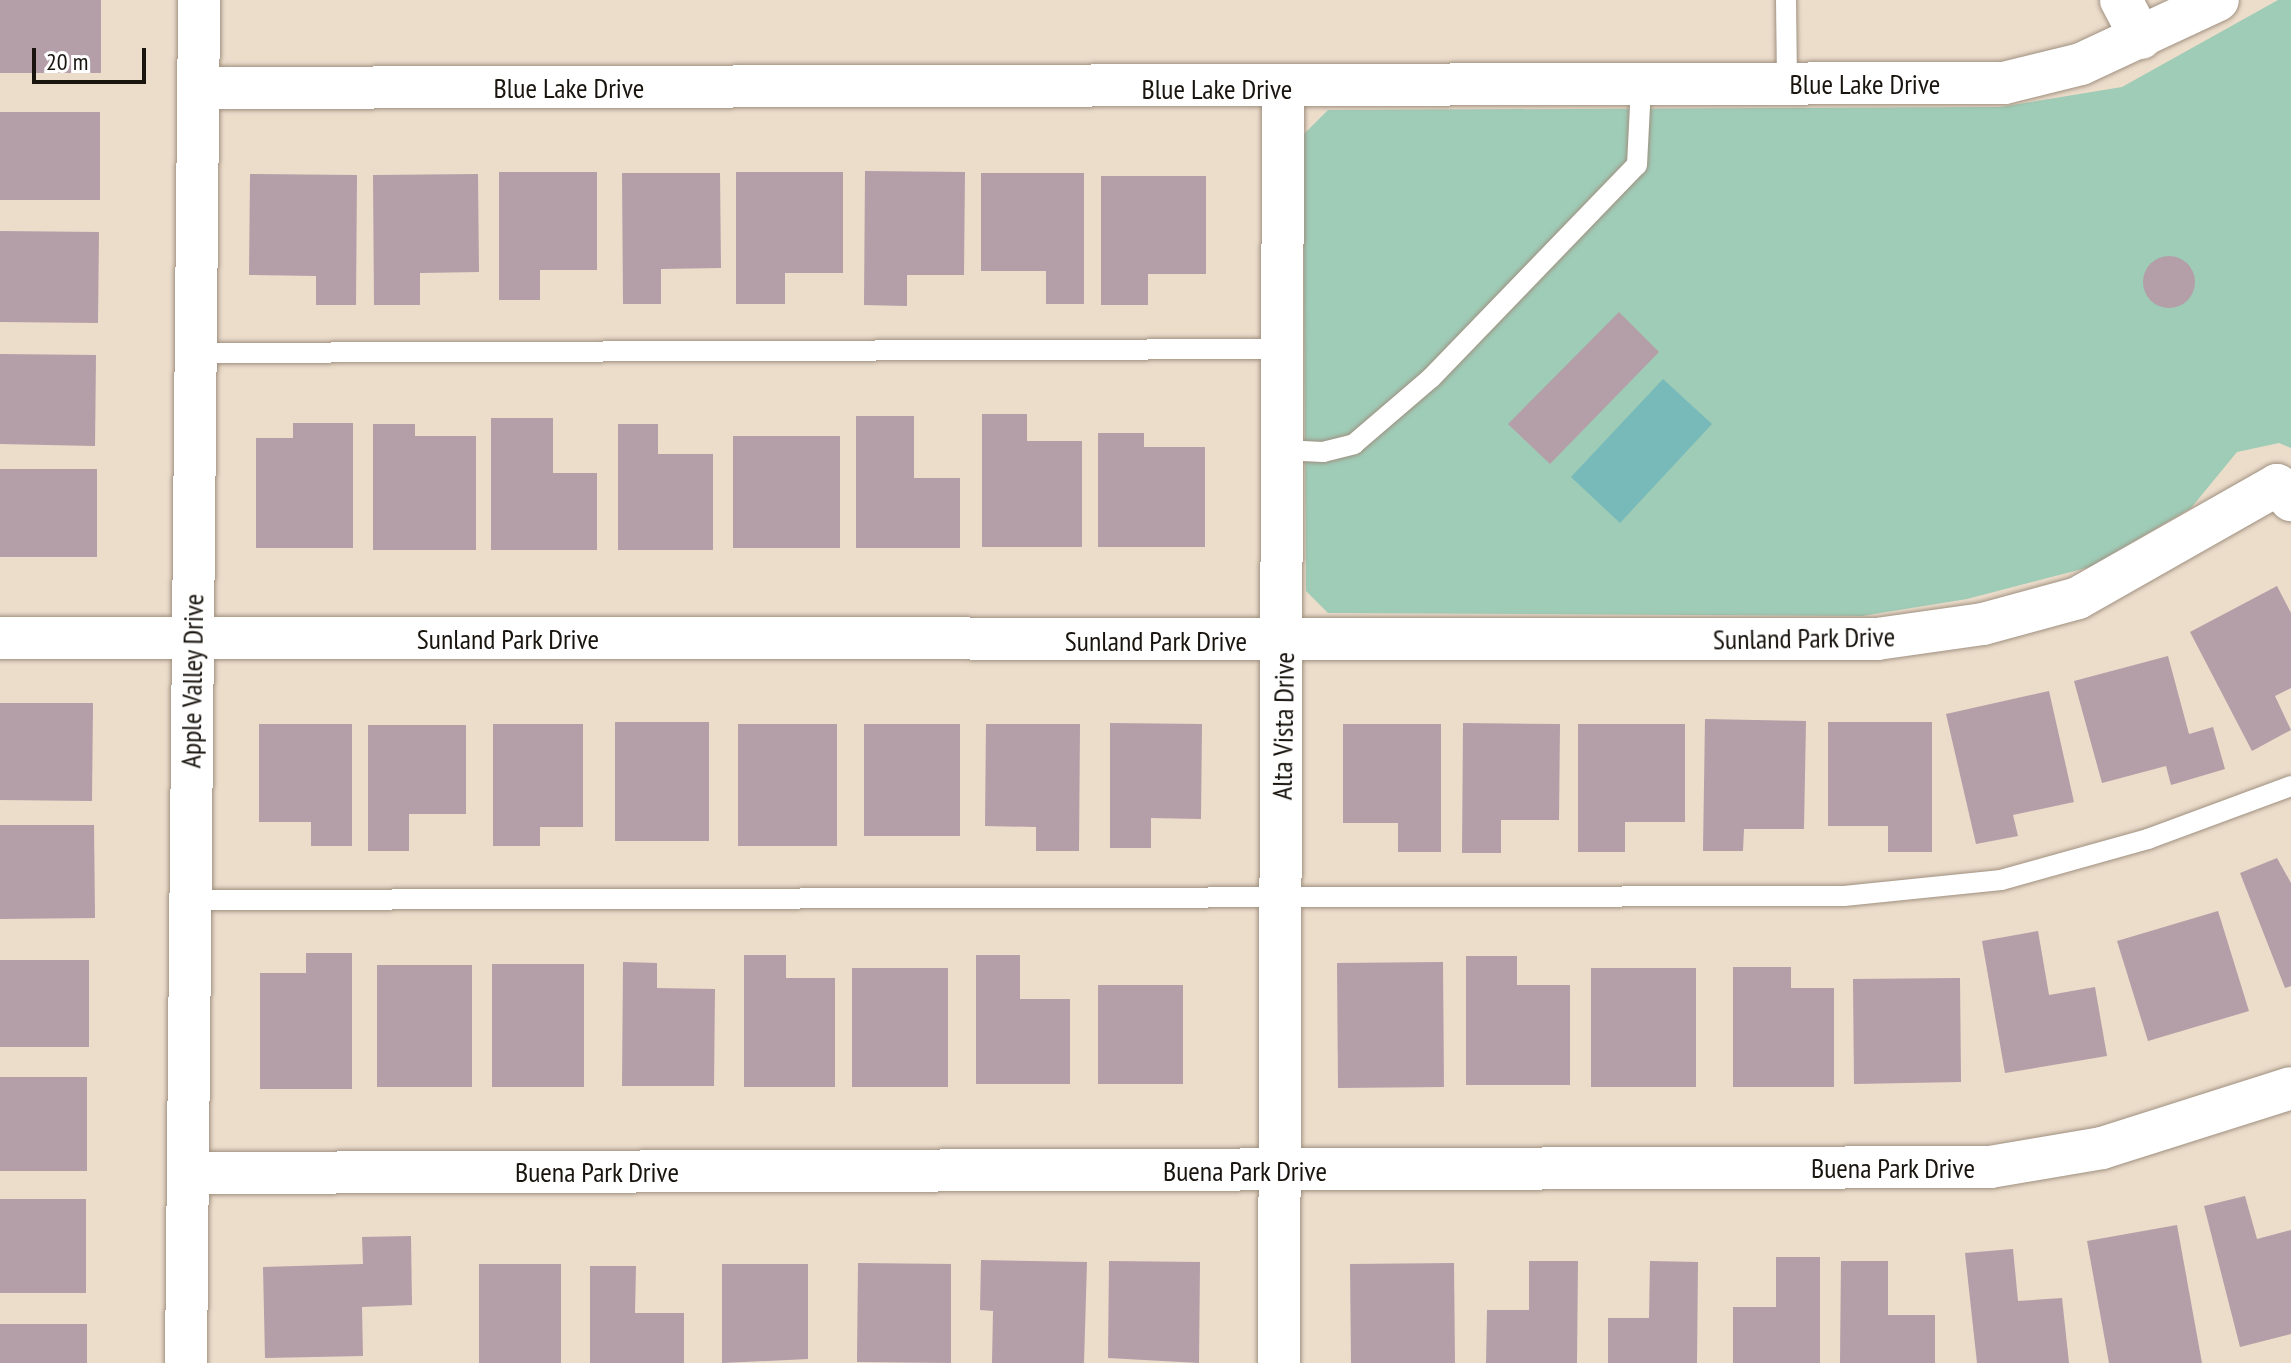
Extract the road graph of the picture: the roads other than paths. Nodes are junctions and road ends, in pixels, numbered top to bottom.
1 (199, 0) edge
2 (1786, 0) edge
3 (2121, 0) edge
4 (2218, 0) edge
5 (2141, 38) junction
6 (1787, 85) junction
7 (1641, 86) junction
8 (198, 88) junction
9 (1283, 89) junction
10 (1283, 349) junction
11 (196, 353) junction
12 (1283, 450) junction
13 (2284, 493) edge
14 (0, 638) edge
15 (193, 639) junction
16 (1283, 642) junction
17 (2291, 786) edge
18 (1281, 896) junction
19 (191, 900) junction
20 (2291, 1088) edge
21 (1278, 1171) junction
22 (188, 1173) junction
23 (186, 1363) edge
24 (1279, 1363) edge

1 - 8 street, Apple Valley Drive
2 - 6 lane
3 - 5 street
4 - 5 street, Blue Lake Drive
5 - 6 street, Blue Lake Drive
6 - 7 street, Blue Lake Drive
7 - 9 street, Blue Lake Drive
7 - 12 lane
8 - 9 street, Blue Lake Drive
8 - 11 street, Apple Valley Drive
9 - 10 street, Alta Vista Drive
10 - 11 lane
10 - 12 street, Alta Vista Drive
11 - 15 street, Apple Valley Drive
12 - 16 street, Alta Vista Drive
13 - 16 street, Sunland Park Drive
14 - 15 street, Sunland Park Drive
15 - 16 street, Sunland Park Drive
15 - 19 street, Apple Valley Drive
16 - 18 street, Alta Vista Drive
17 - 18 lane
18 - 19 lane
18 - 21 street, Alta Vista Drive
19 - 22 street, Apple Valley Drive
20 - 21 street, Buena Park Drive
21 - 22 street, Buena Park Drive
21 - 24 street, Alta Vista Drive
22 - 23 street, Apple Valley Drive

